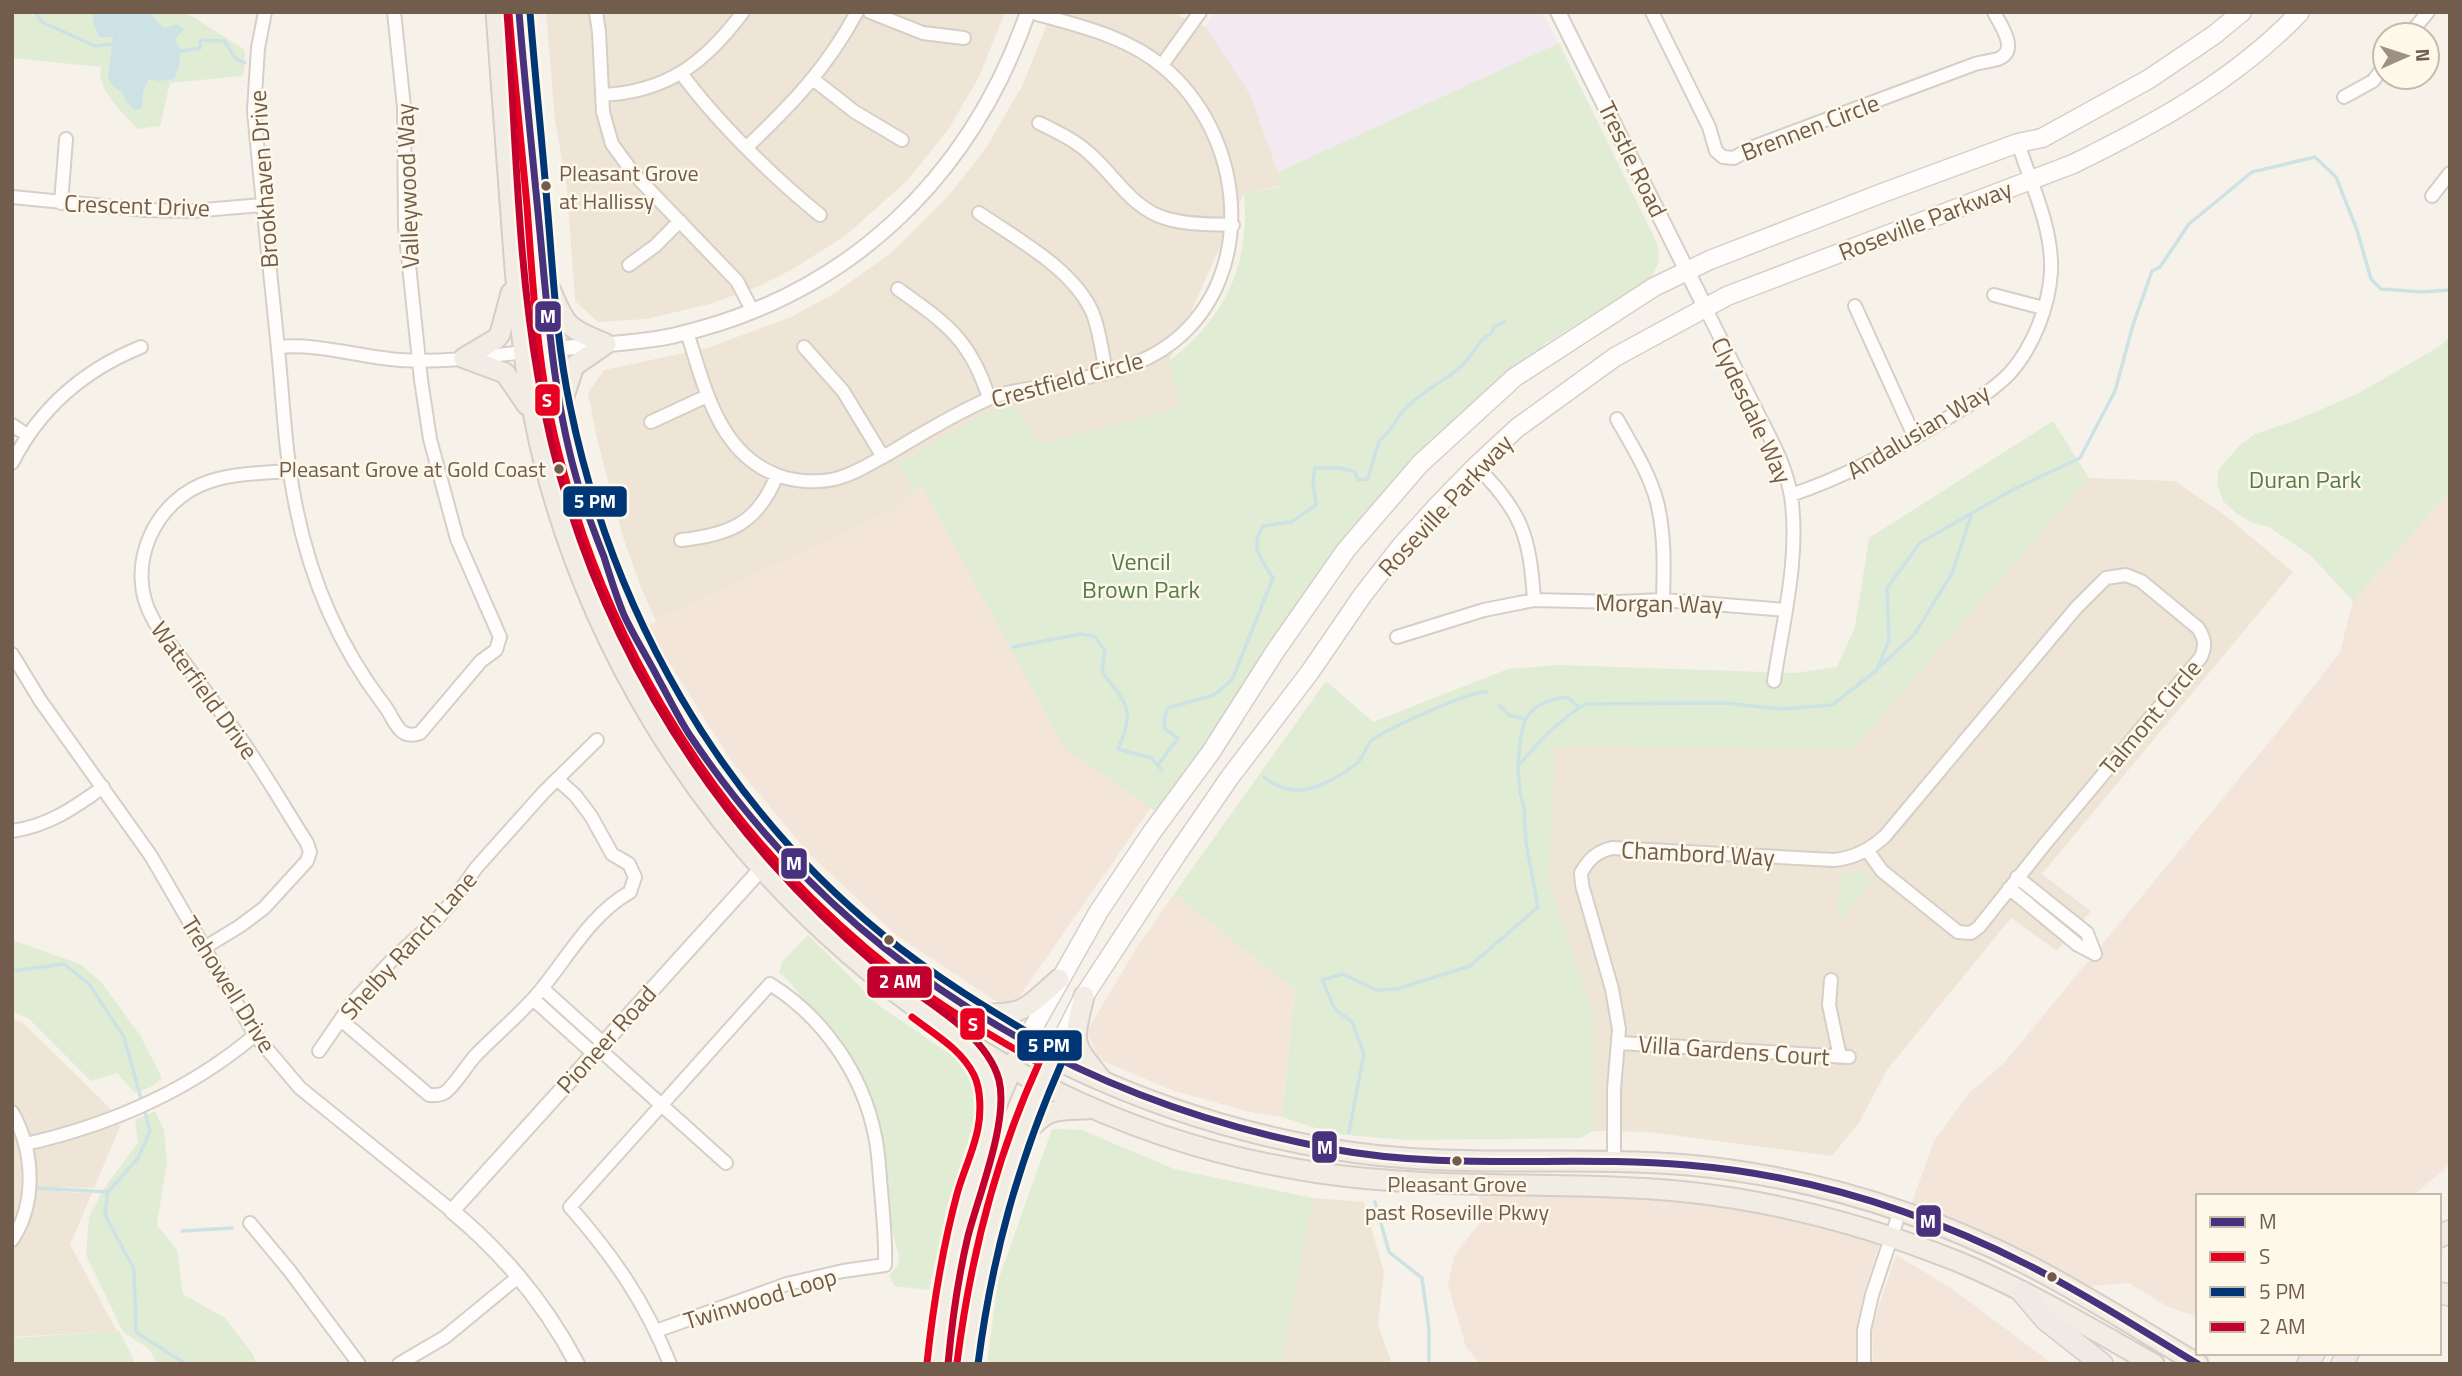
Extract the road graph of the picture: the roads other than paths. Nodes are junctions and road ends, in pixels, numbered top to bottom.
1 (265, 12) edge
2 (394, 12) edge
3 (496, 12) edge
4 (519, 12) edge
5 (596, 12) edge
6 (743, 12) edge
7 (857, 12) edge
8 (870, 12) edge
9 (1029, 12) edge
10 (1199, 12) edge
11 (1558, 12) edge
12 (1652, 12) edge
13 (1994, 12) edge
14 (2242, 12) edge
15 (2300, 12) edge
16 (964, 38) dead end
17 (1162, 65) junction
18 (681, 73) junction
19 (814, 80) junction
20 (2371, 81) edge
21 (602, 95) junction
22 (2344, 97) dead end
23 (1039, 123) dead end
24 (66, 139) dead end
25 (902, 139) dead end
26 (2018, 143) junction
27 (747, 147) junction
28 (2450, 173) edge
29 (2030, 180) junction
30 (2432, 196) dead end
31 (12, 197) edge
32 (61, 203) junction
33 (263, 205) junction
34 (979, 213) dead end
35 (820, 215) dead end
36 (680, 221) junction
37 (1233, 225) junction
38 (629, 265) dead end
39 (1688, 271) junction
40 (542, 272) junction
41 (516, 275) junction
42 (898, 289) dead end
43 (1994, 295) dead end
44 (1855, 306) dead end
45 (1705, 307) junction
46 (2043, 308) junction
47 (752, 310) junction
48 (687, 332) junction
49 (606, 344) junction
50 (141, 347) dead end
51 (278, 347) junction
52 (804, 347) dead end
53 (551, 349) junction
54 (523, 352) junction
55 (464, 358) junction
56 (419, 361) junction
57 (1106, 372) junction
58 (707, 396) junction
59 (989, 398) junction
60 (560, 410) junction
61 (534, 415) junction
62 (1617, 419) dead end
63 (651, 422) dead end
64 (12, 425) edge
65 (27, 435) junction
66 (1915, 438) junction
67 (883, 457) junction
68 (12, 463) edge
69 (1476, 466) junction
70 (290, 471) junction
71 (777, 475) junction
72 (1791, 495) junction
73 (681, 540) dead end
74 (1534, 600) junction
75 (1663, 600) junction
76 (1785, 611) junction
77 (1397, 637) dead end
78 (12, 654) edge
79 (1774, 681) dead end
80 (597, 740) dead end
81 (556, 779) junction
82 (103, 787) junction
83 (710, 804) junction
84 (12, 831) edge
85 (776, 849) junction
86 (1867, 850) junction
87 (762, 868) junction
88 (2017, 877) junction
89 (2009, 888) junction
90 (204, 948) junction
91 (1059, 979) junction
92 (1831, 981) dead end
93 (542, 988) junction
94 (1084, 996) junction
95 (533, 999) junction
96 (974, 1014) junction
97 (341, 1020) junction
98 (255, 1035) junction
99 (962, 1041) junction
100 (1024, 1044) junction
101 (1619, 1044) junction
102 (598, 1048) junction
103 (318, 1051) dead end
104 (1052, 1059) junction
105 (1012, 1069) junction
106 (1040, 1084) junction
107 (1105, 1084) junction
108 (662, 1105) junction
109 (1093, 1109) junction
110 (12, 1112) edge
111 (989, 1129) junction
112 (1018, 1140) junction
113 (26, 1144) junction
114 (1614, 1162) junction
115 (726, 1163) dead end
116 (1499, 1185) junction
117 (452, 1211) junction
118 (1900, 1211) junction
119 (250, 1223) dead end
120 (1891, 1237) junction
121 (12, 1240) edge
122 (518, 1277) junction
123 (2022, 1292) junction
124 (656, 1331) junction
125 (359, 1364) edge
126 (399, 1364) edge
127 (577, 1364) edge
128 (670, 1364) edge
129 (937, 1364) edge
130 (967, 1364) edge
131 (1864, 1364) edge
132 (2102, 1364) edge
133 (2154, 1364) edge
134 (2198, 1364) edge

1 - 33 street, Brookhaven Drive
2 - 56 street, Valleywood Way
3 - 41 main road
4 - 40 main road
5 - 21 street
6 - 18 street
7 - 19 street
8 - 16 street
9 - 17 street, Crestfield Circle
9 - 47 street
10 - 17 street
11 - 39 street, Trestle Road
12 - 13 street, Brennen Circle
14 - 26 main road, Roseville Parkway
15 - 29 main road, Roseville Parkway
17 - 37 street, Crestfield Circle
18 - 21 street
18 - 27 street
19 - 25 street
19 - 27 street
20 - 22 street
21 - 36 street
23 - 37 street
24 - 32 street
26 - 29 street, Andalusian Way
26 - 39 main road, Roseville Parkway
27 - 35 street
28 - 30 street
29 - 45 main road, Roseville Parkway
29 - 46 street, Andalusian Way
31 - 32 street, Crescent Drive
32 - 33 street, Crescent Drive
33 - 51 street, Brookhaven Drive
34 - 57 street
36 - 38 street
36 - 47 street
37 - 57 street, Crestfield Circle
39 - 45 street, Trestle Road
39 - 91 main road, Roseville Parkway
40 - 49 main road
40 - 53 main road
41 - 54 main road
41 - 55 main road
42 - 59 street
43 - 46 street
44 - 66 street
45 - 69 main road, Roseville Parkway
45 - 72 street, Clydesdale Way
46 - 66 street, Andalusian Way
47 - 48 street
48 - 49 street
48 - 58 street, Crestfield Circle
49 - 53 street
49 - 60 main road
50 - 65 street
51 - 56 street
51 - 70 street, Brookhaven Drive
52 - 67 street
53 - 54 main road
53 - 60 main road
54 - 55 street
54 - 61 main road
55 - 56 street
55 - 61 main road
56 - 70 street, Valleywood Way
57 - 59 street, Crestfield Circle
58 - 63 street
58 - 71 street, Crestfield Circle
59 - 67 street, Crestfield Circle
60 - 85 main road
61 - 83 main road
62 - 75 street
64 - 65 street
65 - 68 street
66 - 72 street, Andalusian Way
67 - 71 street, Crestfield Circle
69 - 74 street
69 - 94 main road, Roseville Parkway
70 - 90 street, Waterfield Drive
71 - 73 street
72 - 76 street, Clydesdale Way
74 - 75 street, Morgan Way
74 - 77 street, Morgan Way
75 - 76 street, Morgan Way
76 - 79 street, Clydesdale Way
78 - 82 street, Trehowell Drive
80 - 81 street, Shelby Ranch Lane
81 - 93 street
81 - 97 street, Shelby Ranch Lane
82 - 84 street
82 - 90 street, Trehowell Drive
83 - 85 main road
83 - 87 main road
85 - 96 main road
86 - 88 street, Talmont Circle
86 - 89 street, Talmont Circle
86 - 101 street, Chambord Way
87 - 99 main road
87 - 102 street, Pioneer Road
88 - 89 street, Talmont Circle
88 - 89 street
90 - 98 street, Trehowell Drive
91 - 96 main road
91 - 100 main road, Roseville Parkway
92 - 101 street, Villa Gardens Court
93 - 95 street
93 - 102 street
94 - 104 main road, Roseville Parkway
94 - 107 main road
95 - 97 street
95 - 102 street
96 - 100 main road
97 - 103 street, Shelby Ranch Lane
98 - 113 street
98 - 117 street, Trehowell Drive
99 - 105 main road
99 - 111 main road
100 - 104 main road
100 - 105 main road, Roseville Parkway
101 - 114 street, Chambord Way
102 - 108 street
102 - 117 street, Pioneer Road
104 - 106 main road, Roseville Parkway
104 - 107 main road
105 - 106 main road
105 - 111 main road, Roseville Parkway
106 - 109 main road
106 - 112 main road, Roseville Parkway
107 - 114 main road
108 - 115 street
108 - 124 street
108 - 124 street, Twinwood Loop
109 - 112 main road
109 - 116 main road
110 - 113 street
111 - 129 main road, Roseville Parkway
112 - 130 main road, Roseville Parkway
113 - 121 street
114 - 116 main road
114 - 118 main road
116 - 120 main road
117 - 122 street, Trehowell Drive
118 - 120 street
118 - 134 main road
119 - 125 street
120 - 123 main road
120 - 131 street
122 - 126 street
122 - 127 street, Trehowell Drive
123 - 132 highway
123 - 133 main road
124 - 128 street

